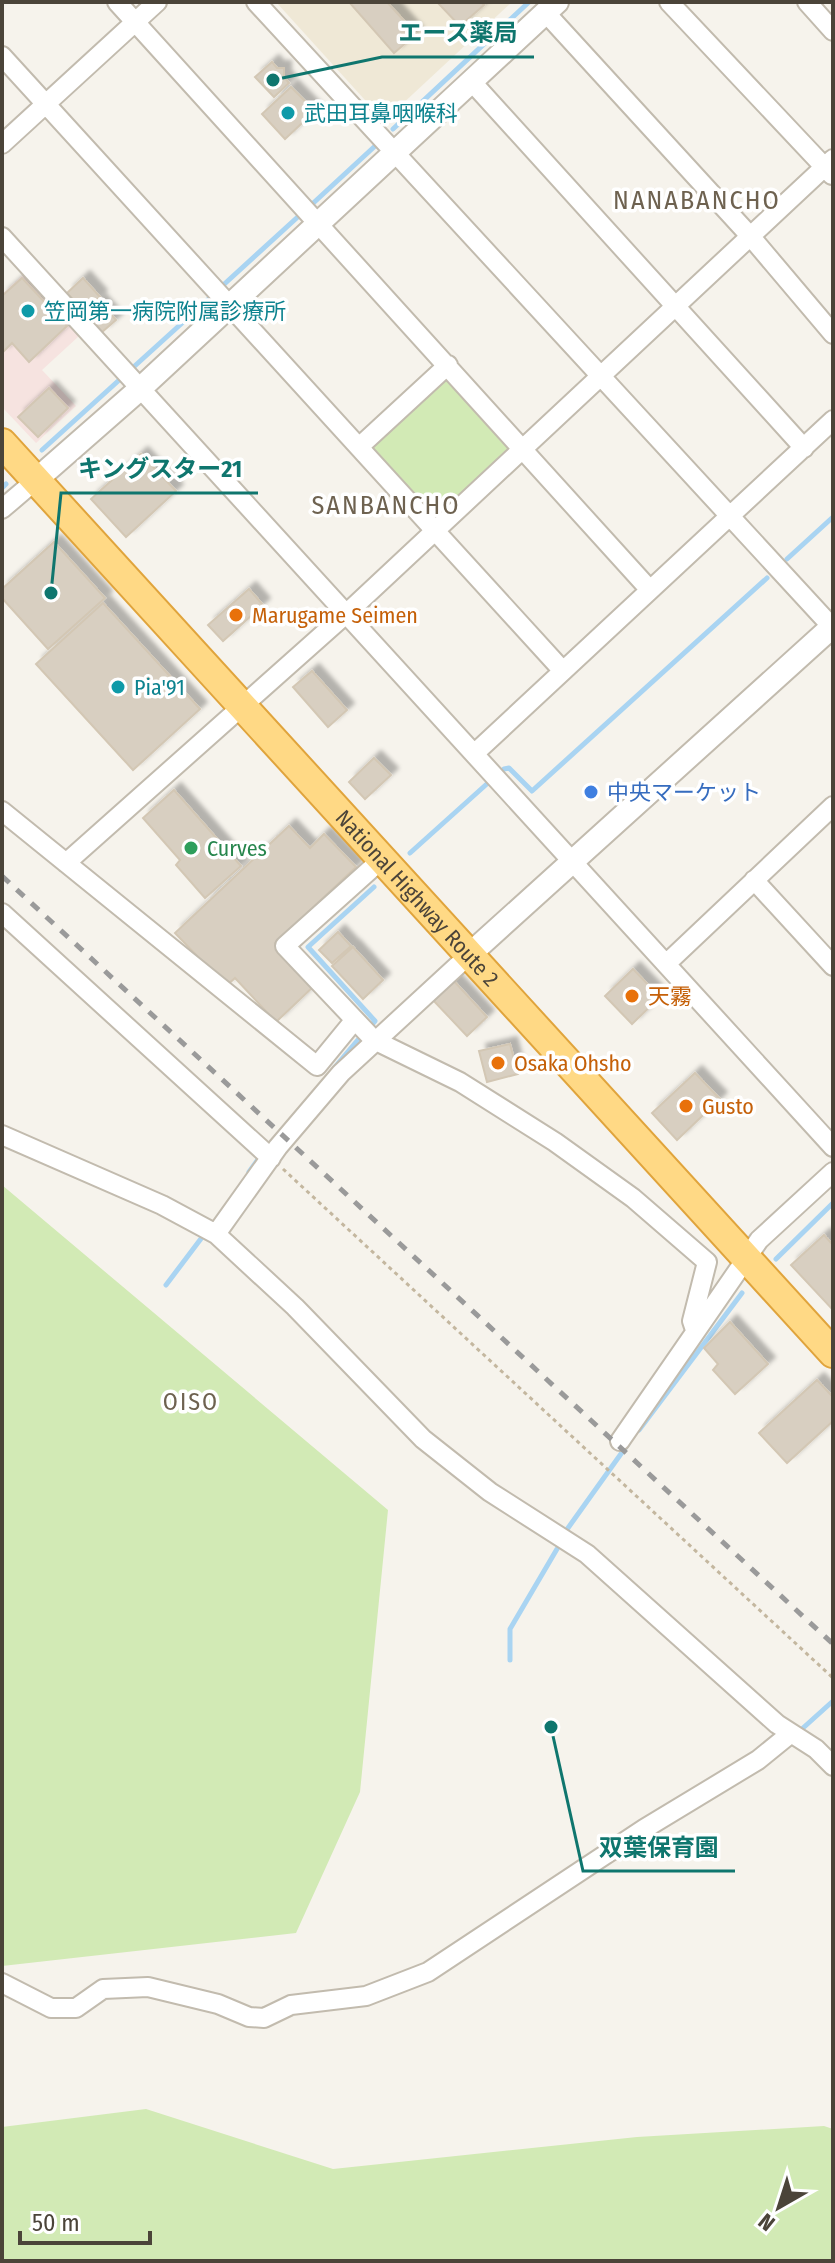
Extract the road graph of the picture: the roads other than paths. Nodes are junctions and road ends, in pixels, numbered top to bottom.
1 (117, 2) edge
2 (157, 2) edge
3 (256, 2) edge
4 (669, 2) edge
5 (807, 2) edge
6 (551, 7) edge
7 (135, 22) junction
8 (833, 31) edge
9 (2, 56) edge
10 (472, 82) junction
11 (46, 104) junction
12 (2, 144) edge
13 (396, 154) junction
14 (830, 167) edge
15 (311, 214) junction
16 (2, 237) edge
17 (751, 237) junction
18 (222, 296) junction
19 (678, 306) junction
20 (833, 334) edge
21 (448, 365) junction
22 (603, 376) junction
23 (132, 378) junction
24 (833, 420) edge
25 (359, 447) junction
26 (523, 448) junction
27 (804, 448) junction
28 (7, 457) edge
29 (36, 480) junction
30 (2, 509) edge
31 (730, 516) junction
32 (435, 530) junction
33 (650, 590) junction
34 (347, 613) junction
35 (833, 627) edge
36 (563, 671) junction
37 (242, 705) junction
38 (475, 753) junction
39 (833, 806) edge
40 (2, 811) edge
41 (381, 860) junction
42 (66, 863) junction
43 (574, 863) junction
44 (754, 880) junction
45 (2, 913) edge
46 (469, 955) junction
47 (666, 964) junction
48 (833, 966) edge
49 (364, 1032) junction
50 (2, 1135) edge
51 (833, 1147) edge
52 (266, 1154) junction
53 (833, 1172) edge
54 (216, 1234) junction
55 (745, 1258) junction
56 (695, 1330) junction
57 (833, 1353) edge
58 (620, 1441) dead end
59 (790, 1734) junction
60 (833, 1766) edge
61 (2, 1983) edge

1 - 7 street
2 - 7 street
3 - 13 street
4 - 14 street
5 - 8 street
6 - 10 street
6 - 17 street
7 - 11 street
7 - 15 street
9 - 11 street
10 - 13 street
10 - 19 street
11 - 12 street
11 - 18 street
13 - 15 street
13 - 22 street
14 - 17 street
15 - 18 street
15 - 21 street
16 - 23 street
17 - 19 street
17 - 20 street
18 - 23 street
18 - 25 street
19 - 22 street
19 - 27 street
21 - 25 street
21 - 26 street
22 - 26 street
22 - 31 street
23 - 29 street
23 - 34 street
24 - 27 street
25 - 32 street
26 - 32 street
26 - 33 street
27 - 31 street
28 - 29 highway, National Highway Route 2
29 - 30 street
29 - 37 highway, National Highway Route 2
31 - 33 street
31 - 35 street
32 - 34 street
32 - 36 street
33 - 36 street
34 - 37 street
34 - 38 street
35 - 43 street
36 - 38 street
37 - 41 highway, National Highway Route 2
37 - 42 street
38 - 43 street
39 - 44 street
40 - 42 street
41 - 46 highway, National Highway Route 2
41 - 49 street
42 - 49 street
43 - 46 street
43 - 47 street
44 - 47 street
44 - 48 street
45 - 52 street
46 - 49 street
46 - 55 highway, National Highway Route 2
47 - 51 street
49 - 52 street
49 - 56 street
50 - 54 street
52 - 54 street
53 - 55 street
54 - 59 street
55 - 56 street
55 - 57 highway, National Highway Route 2
56 - 58 street
59 - 60 street
59 - 61 street

